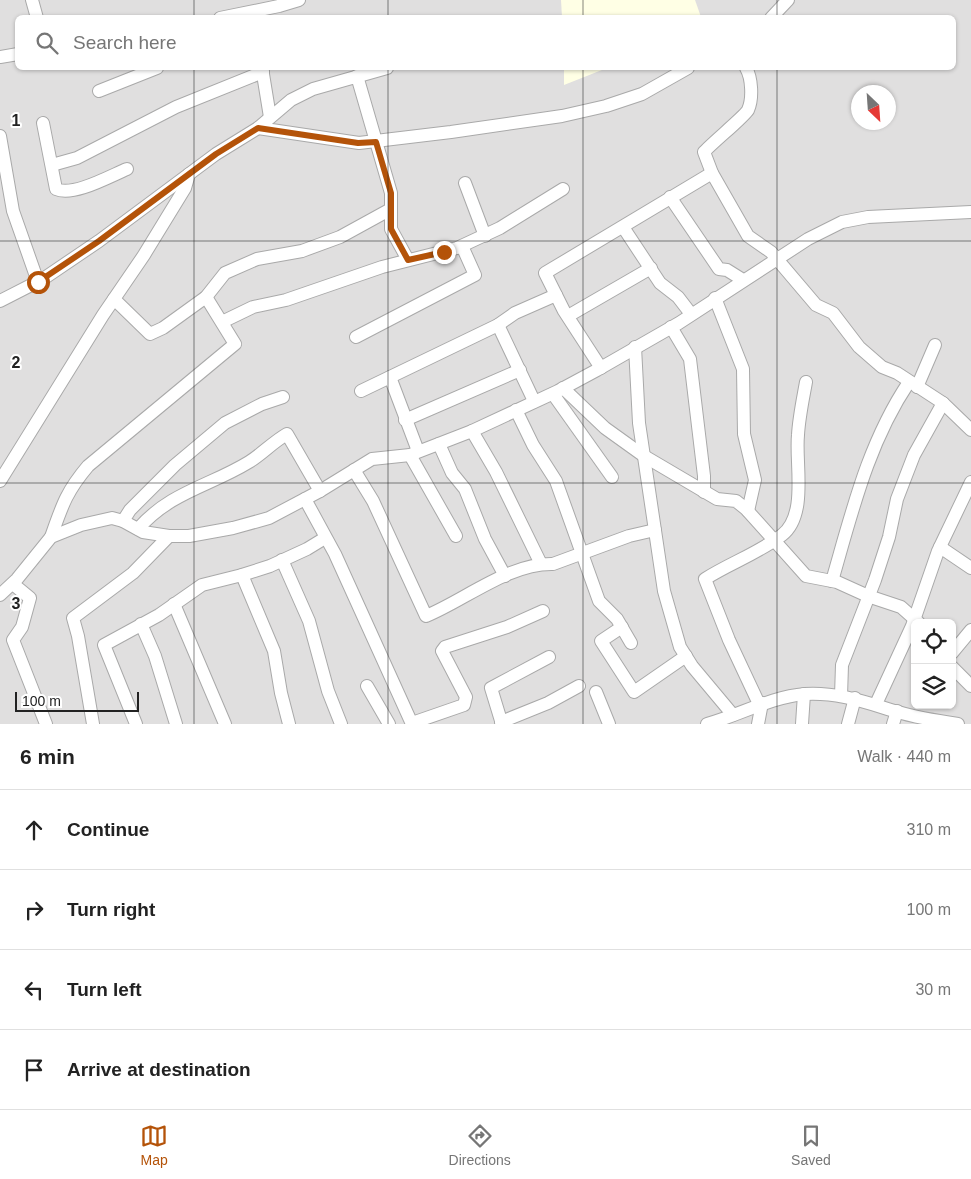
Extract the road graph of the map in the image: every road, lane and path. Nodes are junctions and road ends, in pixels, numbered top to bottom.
1 (32, 0) edge
2 (299, 0) edge
3 (788, 0) edge
4 (254, 9) edge
5 (36, 15) edge
6 (231, 15) edge
7 (774, 15) edge
8 (15, 54) edge
9 (0, 57) edge
10 (151, 70) edge
11 (263, 70) edge
12 (380, 70) edge
13 (684, 70) edge
14 (747, 70) edge
15 (357, 76) junction
16 (99, 91) dead end
17 (270, 117) junction
18 (43, 124) dead end
19 (258, 128) junction
20 (0, 136) edge
21 (376, 142) junction
22 (52, 165) junction
23 (127, 169) dead end
24 (712, 173) junction
25 (189, 174) junction
26 (464, 182) dead end
27 (563, 189) dead end
28 (670, 197) junction
29 (391, 209) junction
30 (971, 212) edge
31 (623, 227) junction
32 (485, 236) junction
33 (462, 246) junction
34 (777, 259) junction
35 (408, 260) junction
36 (651, 268) junction
37 (743, 280) junction
38 (38, 282) junction
39 (556, 295) junction
40 (206, 297) junction
41 (715, 298) junction
42 (114, 300) junction
43 (0, 301) edge
44 (691, 314) junction
45 (568, 316) junction
46 (222, 322) junction
47 (498, 325) junction
48 (671, 327) junction
49 (356, 337) dead end
50 (935, 345) dead end
51 (635, 347) junction
52 (601, 368) junction
53 (520, 370) junction
54 (390, 377) junction
55 (806, 382) dead end
56 (913, 384) junction
57 (361, 391) dead end
58 (558, 391) junction
59 (283, 397) dead end
60 (534, 401) junction
61 (943, 403) junction
62 (516, 410) junction
63 (405, 420) junction
64 (971, 430) edge
65 (472, 431) junction
66 (439, 444) junction
67 (414, 453) junction
68 (644, 456) junction
69 (354, 470) junction
70 (612, 477) dead end
71 (0, 481) edge
72 (971, 482) edge
73 (320, 491) junction
74 (704, 492) junction
75 (305, 499) junction
76 (966, 506) edge
77 (748, 511) junction
78 (123, 521) junction
79 (138, 529) junction
80 (655, 530) junction
81 (169, 536) junction
82 (456, 536) dead end
83 (51, 537) junction
84 (325, 538) junction
85 (773, 540) junction
86 (940, 547) junction
87 (582, 553) junction
88 (282, 560) junction
89 (541, 564) junction
90 (971, 568) edge
91 (242, 575) junction
92 (505, 576) junction
93 (832, 581) junction
94 (13, 584) junction
95 (0, 595) edge
96 (868, 596) junction
97 (174, 604) junction
98 (543, 611) dead end
99 (916, 619) edge
100 (917, 619) edge
101 (141, 624) junction
102 (622, 627) junction
103 (971, 630) edge
104 (911, 632) edge
105 (630, 643) dead end
106 (956, 648) edge
107 (686, 656) junction
108 (549, 657) dead end
109 (956, 671) edge
110 (367, 686) dead end
111 (579, 686) dead end
112 (971, 686) edge
113 (596, 692) dead end
114 (804, 694) junction
115 (840, 696) junction
116 (855, 698) junction
117 (760, 704) junction
118 (876, 704) junction
119 (733, 715) junction
120 (895, 718) edge
121 (720, 722) edge
122 (501, 723) edge
123 (942, 723) edge
124 (46, 724) edge
125 (93, 724) edge
126 (136, 724) edge
127 (176, 724) edge
128 (225, 724) edge
129 (289, 724) edge
130 (341, 724) edge
131 (389, 724) edge
132 (412, 724) edge
133 (609, 724) edge
134 (707, 724) edge
135 (758, 724) edge
136 (802, 724) edge
137 (848, 724) edge
138 (958, 724) edge

1 - 5 street
2 - 4 street
3 - 7 street
4 - 6 street
8 - 9 street
10 - 16 street
11 - 17 street
11 - 22 street
12 - 15 street
13 - 21 street
14 - 24 street
15 - 17 street
15 - 21 street
17 - 19 street
18 - 22 street
19 - 21 street
19 - 25 street
20 - 38 street
21 - 29 street
22 - 23 street
24 - 28 street
24 - 34 street
25 - 38 street
25 - 42 street
26 - 32 street
27 - 32 street
28 - 31 street
28 - 37 street
29 - 35 street
29 - 40 street
30 - 34 street
31 - 36 street
31 - 39 street
32 - 33 street
33 - 35 street
33 - 49 street
34 - 37 street
34 - 56 street
35 - 46 street
36 - 44 street
36 - 45 street
37 - 41 street
38 - 43 street
39 - 45 street
39 - 47 street
40 - 42 street
40 - 46 street
41 - 44 street
41 - 77 street
42 - 71 street
44 - 48 street
45 - 52 street
46 - 83 street
47 - 53 street
47 - 54 street
48 - 51 street
48 - 74 street
50 - 56 street
51 - 52 street
51 - 68 street
52 - 58 street
53 - 60 street
53 - 63 street
54 - 57 street
54 - 63 street
55 - 85 street
56 - 61 street
56 - 93 street
58 - 60 street
58 - 68 street
58 - 70 street
59 - 78 street
60 - 62 street
61 - 64 street
61 - 96 street
62 - 65 street
62 - 87 street
63 - 67 street
65 - 66 street
65 - 89 street
66 - 67 street
66 - 92 street
67 - 69 street
67 - 82 street
68 - 74 street
68 - 80 street
69 - 73 street
69 - 92 street
72 - 76 street
73 - 75 street
73 - 79 street
74 - 77 street
75 - 81 street
75 - 84 street
76 - 86 street
77 - 85 street
78 - 79 street
78 - 83 street
79 - 81 street
80 - 87 street
80 - 107 street
81 - 125 street
83 - 94 street
84 - 88 street
84 - 132 street
85 - 93 street
85 - 117 street
86 - 90 street
86 - 100 street
87 - 89 street
87 - 102 street
88 - 91 street
88 - 130 street
89 - 92 street
91 - 97 street
91 - 129 street
93 - 96 street
94 - 95 street
94 - 124 street
96 - 99 street
96 - 115 street
97 - 101 street
97 - 128 street
98 - 132 street
101 - 126 street
101 - 127 street
102 - 105 street
102 - 107 street
103 - 106 street
104 - 118 street
107 - 119 street
108 - 122 street
109 - 112 street
110 - 131 street
111 - 122 street
113 - 133 street
114 - 115 street
114 - 117 street
114 - 136 street
115 - 116 street
116 - 118 street
116 - 137 street
117 - 119 street
117 - 135 street
118 - 120 street
119 - 121 street
120 - 123 street
121 - 134 street
123 - 138 street

